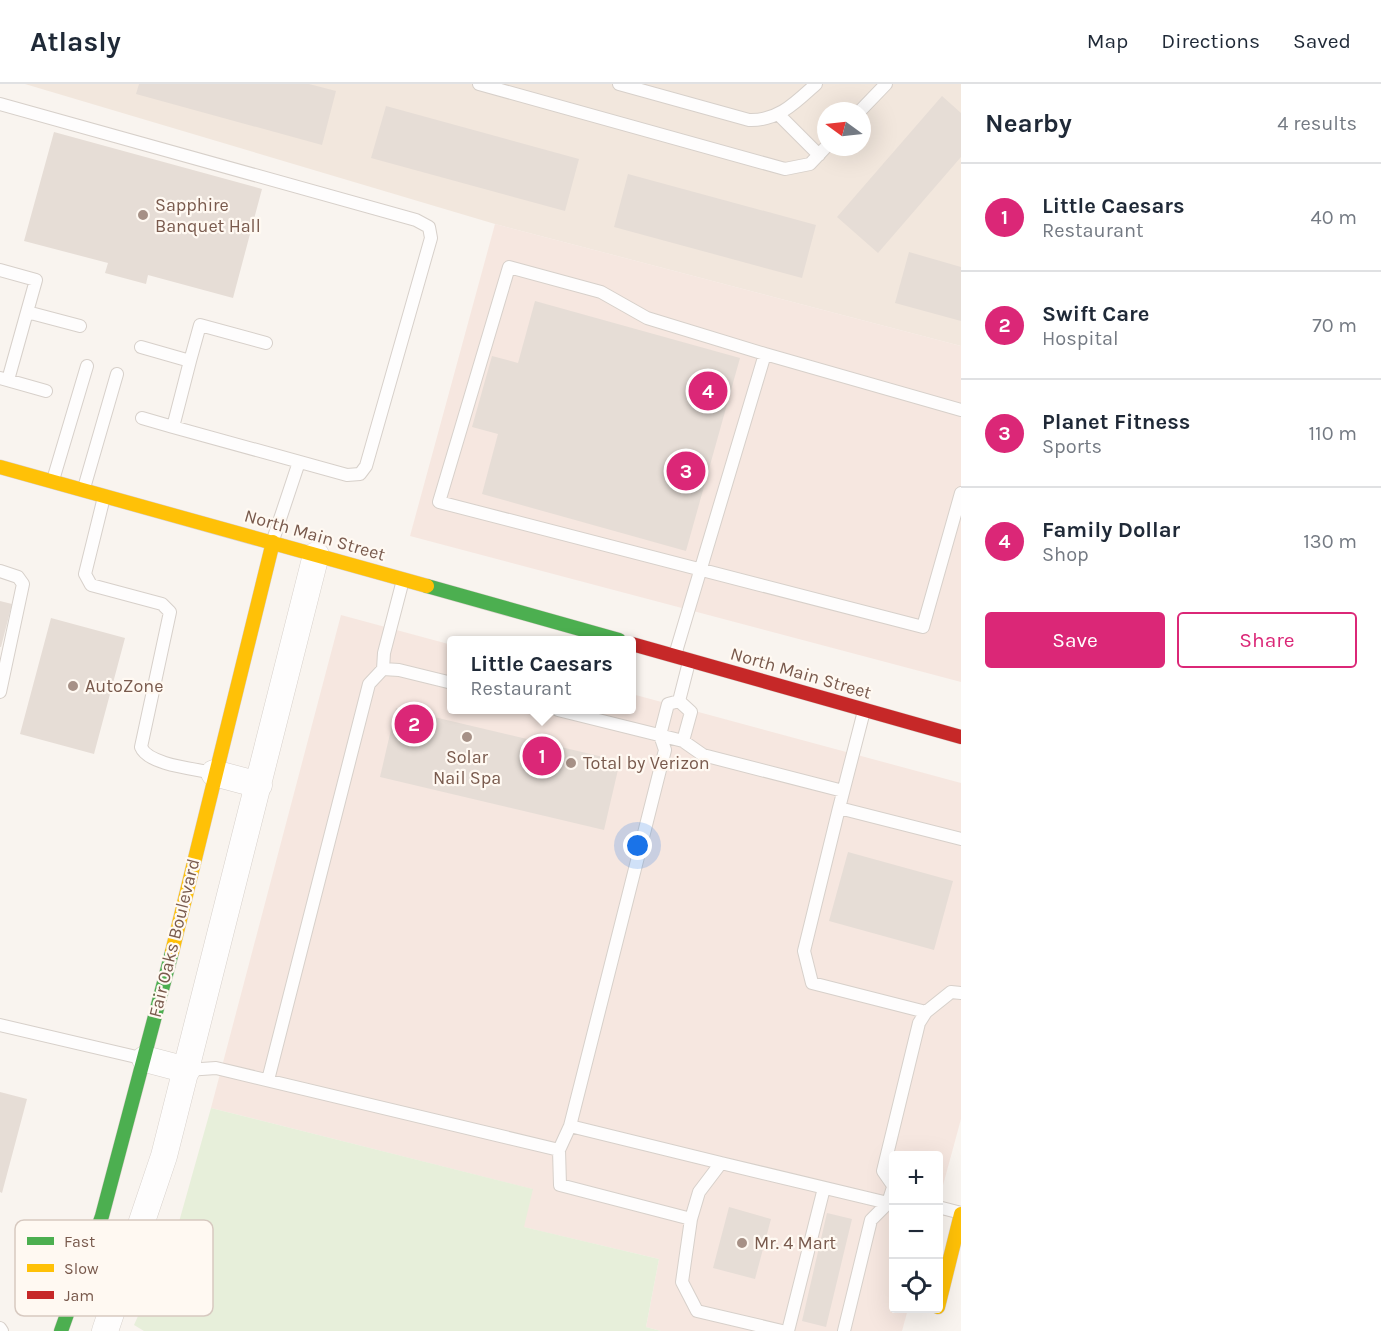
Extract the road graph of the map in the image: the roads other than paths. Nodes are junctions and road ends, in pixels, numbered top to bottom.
1 (479, 84) edge
2 (619, 84) edge
3 (816, 84) edge
4 (886, 84) edge
5 (869, 102) edge
6 (0, 104) edge
7 (779, 115) junction
8 (817, 146) edge
9 (818, 156) edge
10 (0, 270) edge
11 (27, 312) junction
12 (80, 326) dead end
13 (266, 342) dead end
14 (141, 347) dead end
15 (765, 354) junction
16 (190, 361) junction
17 (87, 366) dead end
18 (117, 374) dead end
19 (4, 379) edge
20 (46, 391) dead end
21 (961, 411) edge
22 (142, 418) dead end
23 (173, 427) junction
24 (299, 462) junction
25 (1, 471) edge
26 (53, 481) junction
27 (84, 489) junction
28 (961, 492) edge
29 (105, 495) junction
30 (273, 542) junction
31 (316, 555) junction
32 (0, 571) edge
33 (701, 571) junction
34 (403, 579) junction
35 (606, 636) edge
36 (636, 645) edge
37 (675, 656) junction
38 (690, 660) junction
39 (384, 669) junction
40 (447, 682) edge
41 (0, 692) edge
42 (679, 701) junction
43 (865, 710) junction
44 (574, 714) edge
45 (660, 735) junction
46 (960, 737) edge
47 (682, 741) junction
48 (214, 773) junction
49 (259, 784) junction
50 (843, 791) junction
51 (839, 808) junction
52 (961, 839) edge
53 (961, 993) edge
54 (926, 1012) junction
55 (0, 1025) edge
56 (145, 1059) junction
57 (187, 1070) junction
58 (268, 1080) junction
59 (570, 1126) junction
60 (559, 1150) junction
61 (721, 1163) junction
62 (889, 1181) edge
63 (824, 1188) junction
64 (889, 1204) edge
65 (890, 1205) edge
66 (943, 1208) edge
67 (961, 1214) edge
68 (691, 1219) junction
69 (101, 1220) edge
70 (142, 1220) edge
71 (943, 1308) edge
72 (110, 1316) edge
73 (105, 1331) edge
74 (782, 1331) edge
75 (788, 1331) edge
76 (844, 1331) edge

1 - 9 lane
2 - 7 lane
3 - 7 lane
4 - 5 lane
6 - 24 lane
7 - 8 lane
10 - 11 lane
11 - 12 lane
11 - 19 lane
13 - 16 lane
14 - 16 lane
15 - 21 lane
15 - 33 lane
15 - 33 lane
16 - 23 lane
17 - 26 lane
18 - 27 lane
19 - 20 lane
22 - 23 lane
23 - 24 lane
24 - 30 lane
25 - 26 main road, North Main Street
26 - 27 main road, North Main Street
27 - 29 main road, North Main Street
28 - 33 lane
29 - 30 main road, North Main Street
29 - 48 lane
30 - 31 main road, North Main Street
30 - 48 main road, Fair Oaks Boulevard
31 - 34 main road, North Main Street
31 - 49 street
32 - 41 lane
33 - 37 lane
34 - 35 main road, North Main Street
34 - 39 lane
36 - 37 main road, North Main Street
37 - 38 main road, North Main Street
38 - 42 lane
38 - 43 main road, North Main Street
39 - 40 lane
39 - 58 lane
42 - 45 lane
42 - 47 lane
43 - 46 main road, North Main Street
43 - 50 lane
44 - 45 lane
45 - 47 lane
45 - 59 lane
47 - 50 lane
48 - 49 street
48 - 56 main road, Fair Oaks Boulevard
49 - 57 street
50 - 51 lane
51 - 52 lane
51 - 54 lane
53 - 54 lane
54 - 62 lane
55 - 56 lane
56 - 57 street
56 - 69 main road, Fair Oaks Boulevard
57 - 58 lane
57 - 70 street
58 - 60 lane
59 - 60 lane
59 - 61 lane
60 - 68 lane
61 - 63 lane
61 - 68 lane
63 - 64 lane
63 - 75 lane
65 - 76 lane
66 - 67 lane
67 - 71 main road
68 - 74 lane
72 - 73 street

